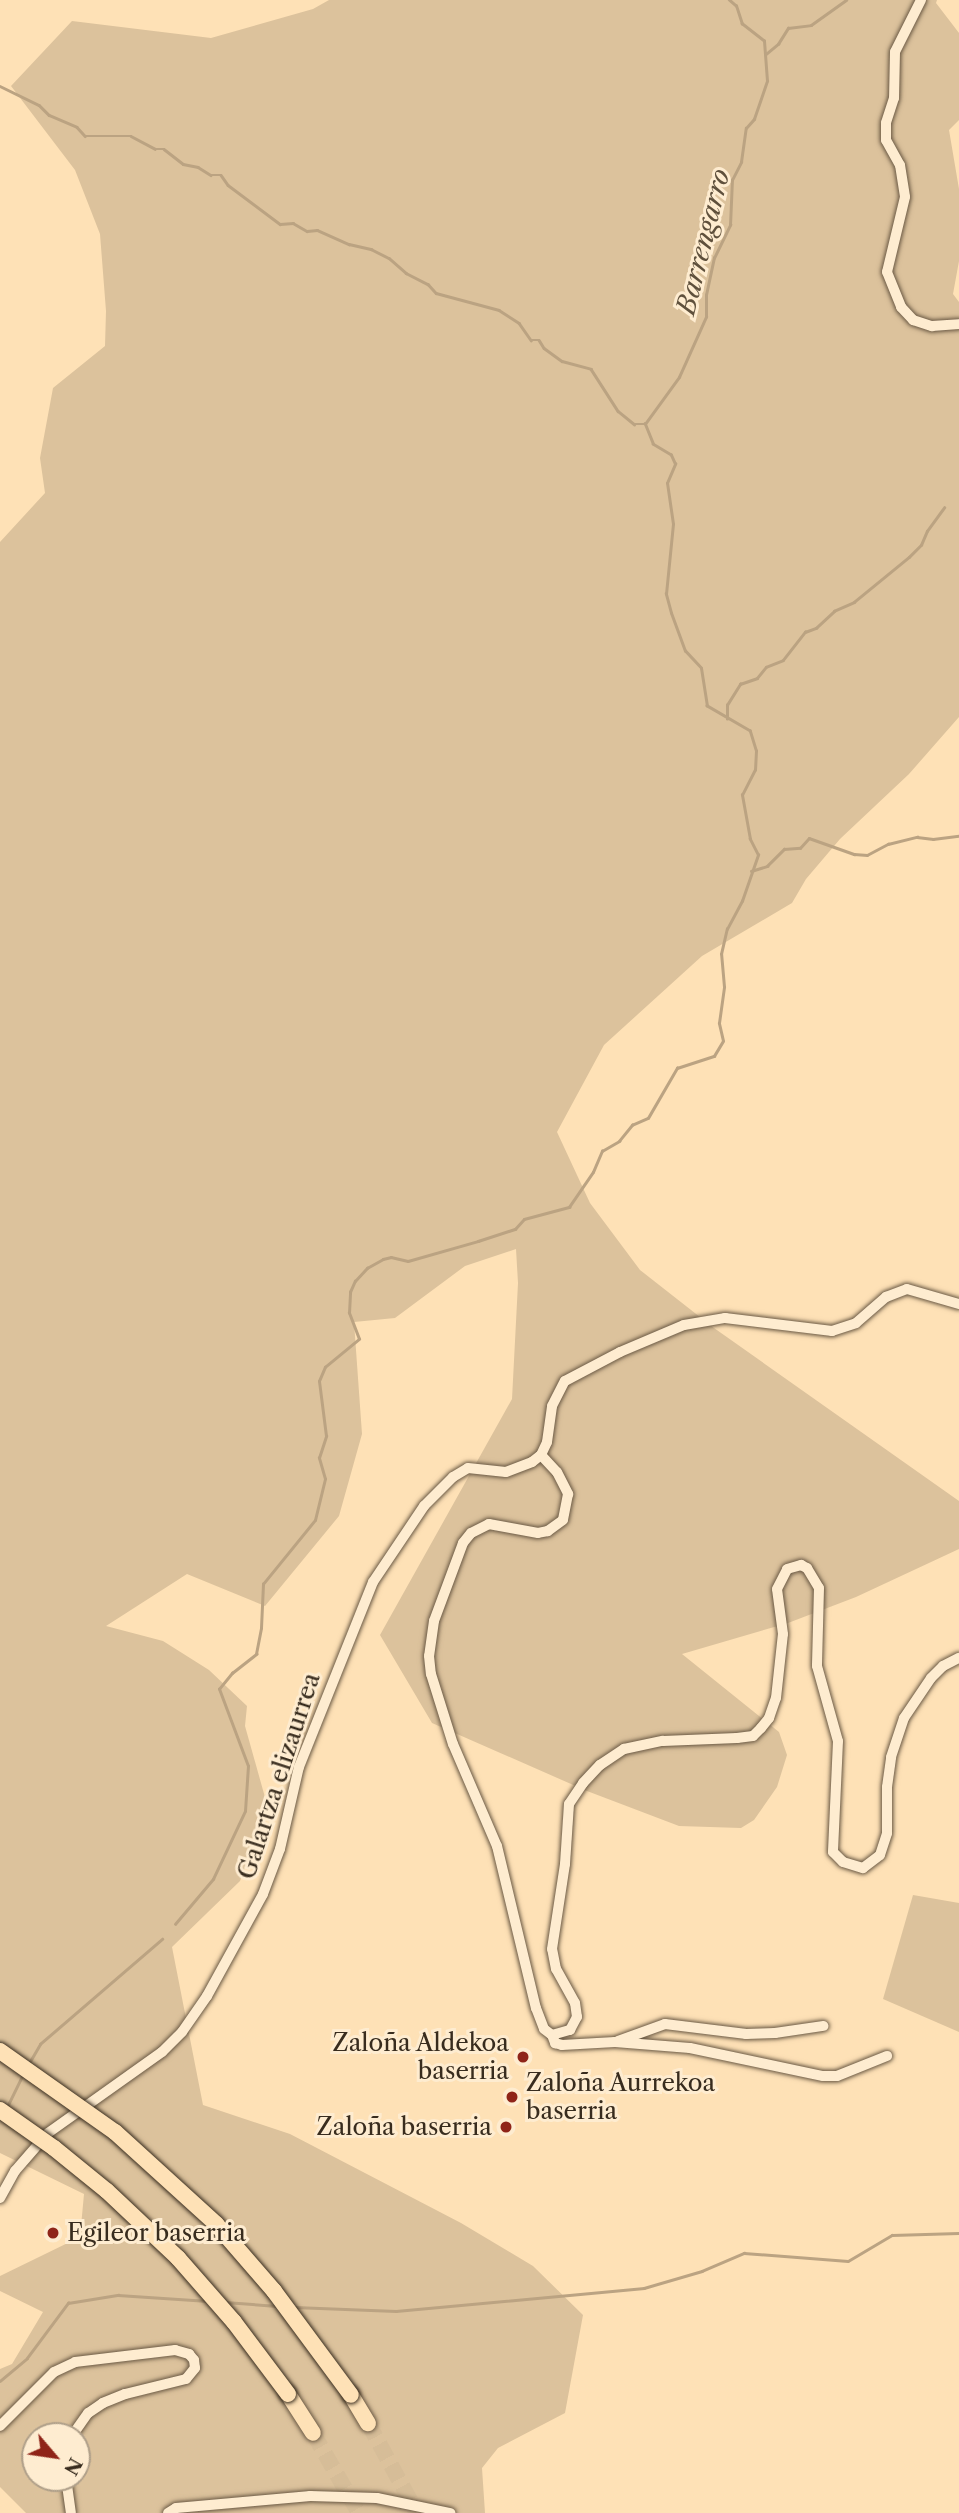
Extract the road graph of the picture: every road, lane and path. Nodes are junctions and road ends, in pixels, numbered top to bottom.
1 (921, 0) edge
2 (959, 324) edge
3 (959, 1304) edge
4 (541, 1455) junction
5 (959, 1658) edge
6 (823, 2026) dead end
7 (552, 2035) junction
8 (615, 2042) junction
9 (0, 2052) edge
10 (887, 2056) dead end
11 (0, 2110) edge
12 (0, 2198) edge
13 (82, 2422) edge
14 (368, 2423) tunnel mouth
15 (0, 2426) edge
16 (313, 2432) tunnel mouth
17 (68, 2492) edge
18 (71, 2513) edge
19 (168, 2513) edge
20 (450, 2513) edge

1 - 2 street
3 - 4 street
4 - 7 street
4 - 12 street, Galartza elizaurrea
5 - 7 street
6 - 8 street
7 - 8 street
8 - 10 street
9 - 14 highway, bridge
11 - 16 highway, bridge
13 - 15 street
17 - 18 street
19 - 20 street

